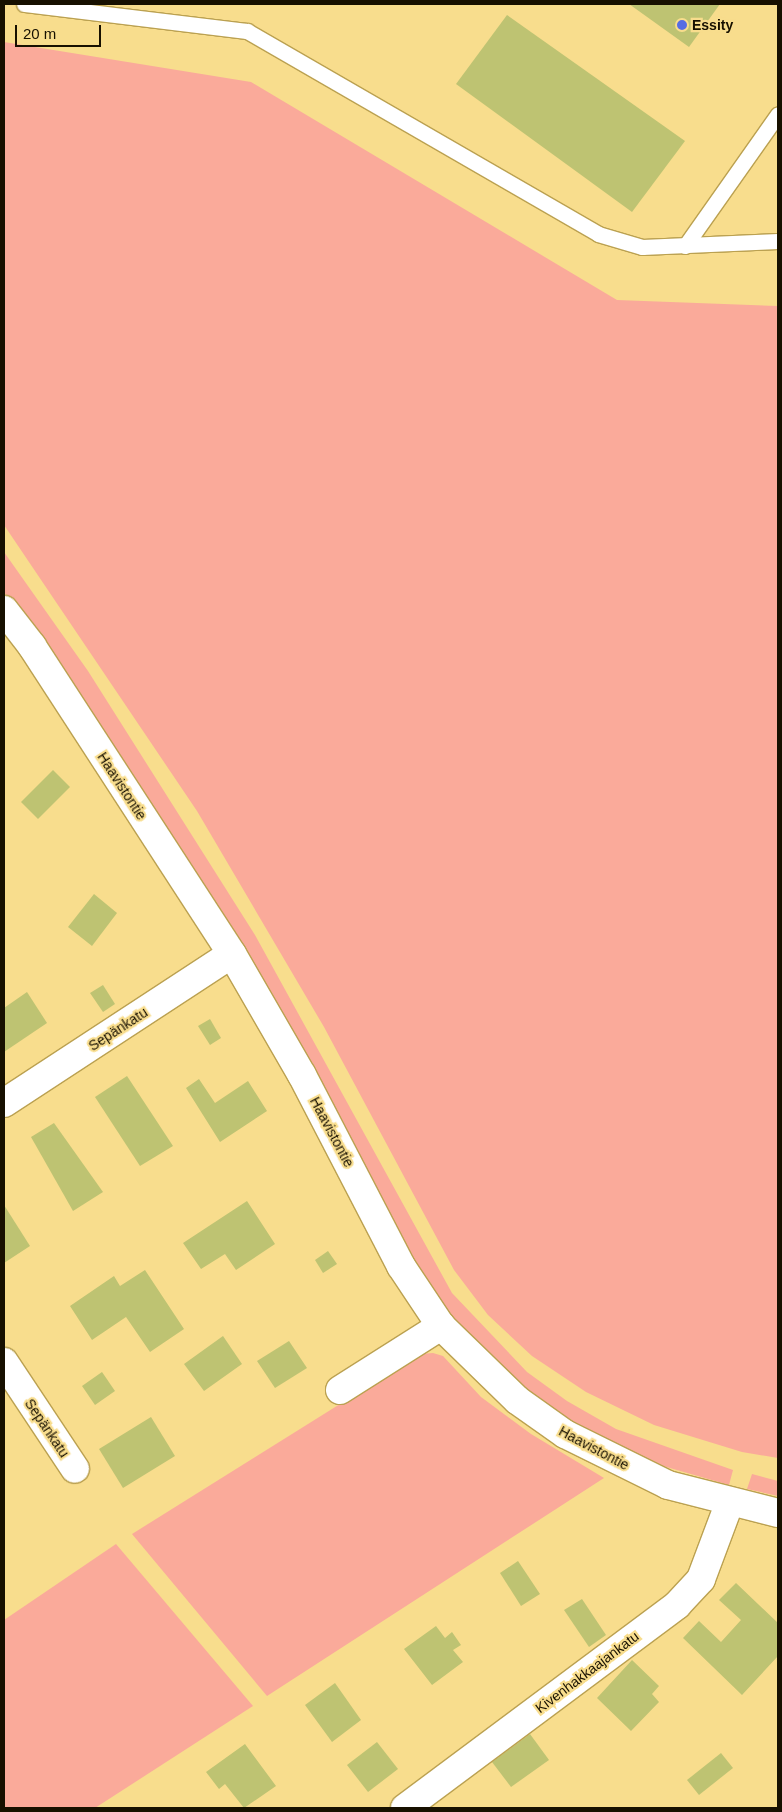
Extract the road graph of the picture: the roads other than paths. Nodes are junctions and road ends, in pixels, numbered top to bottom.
1 (24, 4) edge
2 (778, 114) edge
3 (778, 241) edge
4 (685, 246) junction
5 (4, 610) edge
6 (232, 954) junction
7 (4, 1104) edge
8 (441, 1326) junction
9 (4, 1362) edge
10 (340, 1390) dead end
11 (74, 1469) dead end
12 (729, 1504) junction
13 (778, 1514) edge
14 (405, 1808) edge

1 - 4 lane
2 - 4 lane
3 - 4 lane
5 - 6 street, Haavistontie
6 - 7 street, Sepänkatu
6 - 8 street, Haavistontie
8 - 10 street
8 - 12 street, Haavistontie
9 - 11 street, Sepänkatu
12 - 13 street, Haavistontie
12 - 14 street, Kivenhakkaajankatu

